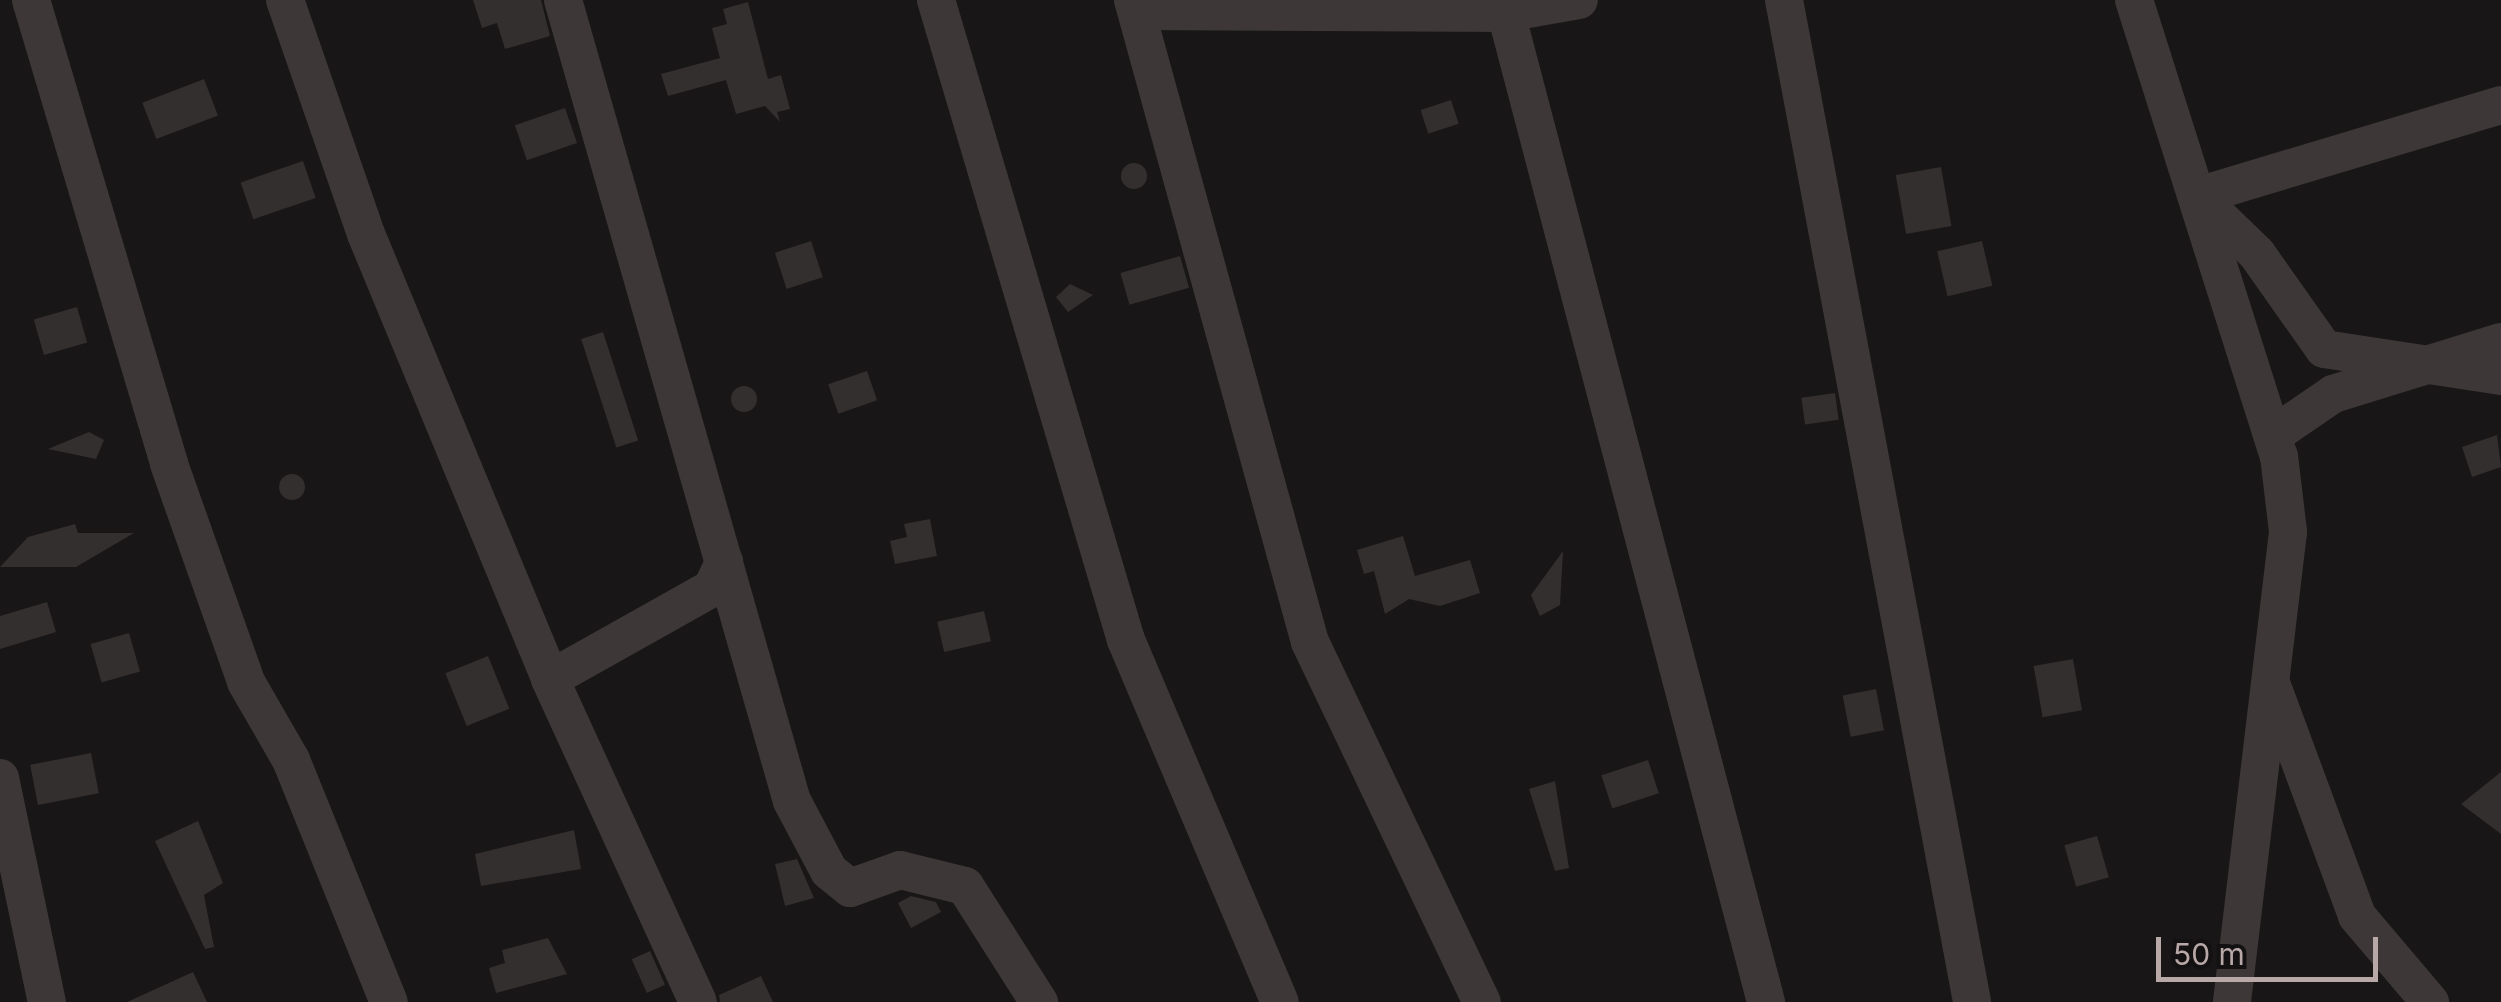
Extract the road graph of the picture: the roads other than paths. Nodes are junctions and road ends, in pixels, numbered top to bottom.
1 (31, 0) edge
2 (285, 0) edge
3 (563, 0) edge
4 (936, 0) edge
5 (1580, 0) edge
6 (1784, 0) edge
7 (2134, 0) edge
8 (1135, 5) edge
9 (1494, 6) edge
10 (2501, 105) edge
11 (2197, 196) junction
12 (2501, 342) edge
13 (2421, 365) junction
14 (2501, 376) edge
15 (2273, 435) junction
16 (724, 562) junction
17 (550, 679) junction
18 (2270, 680) junction
19 (0, 778) edge
20 (48, 1002) edge
21 (390, 1002) edge
22 (698, 1002) edge
23 (1039, 1002) edge
24 (1280, 1002) edge
25 (1482, 1002) edge
26 (1766, 1002) edge
27 (1972, 1002) edge
28 (2232, 1002) edge
29 (2430, 1002) edge

1 - 21 street
2 - 17 street
3 - 16 street
4 - 24 street
5 - 9 street
6 - 27 street
7 - 11 street
8 - 9 street
8 - 25 street
9 - 26 street
10 - 11 street
11 - 13 street
11 - 15 street
12 - 13 street
13 - 14 street
13 - 15 street
15 - 18 street
16 - 17 street
16 - 23 street
17 - 22 street
18 - 28 street
18 - 29 street
19 - 20 street

